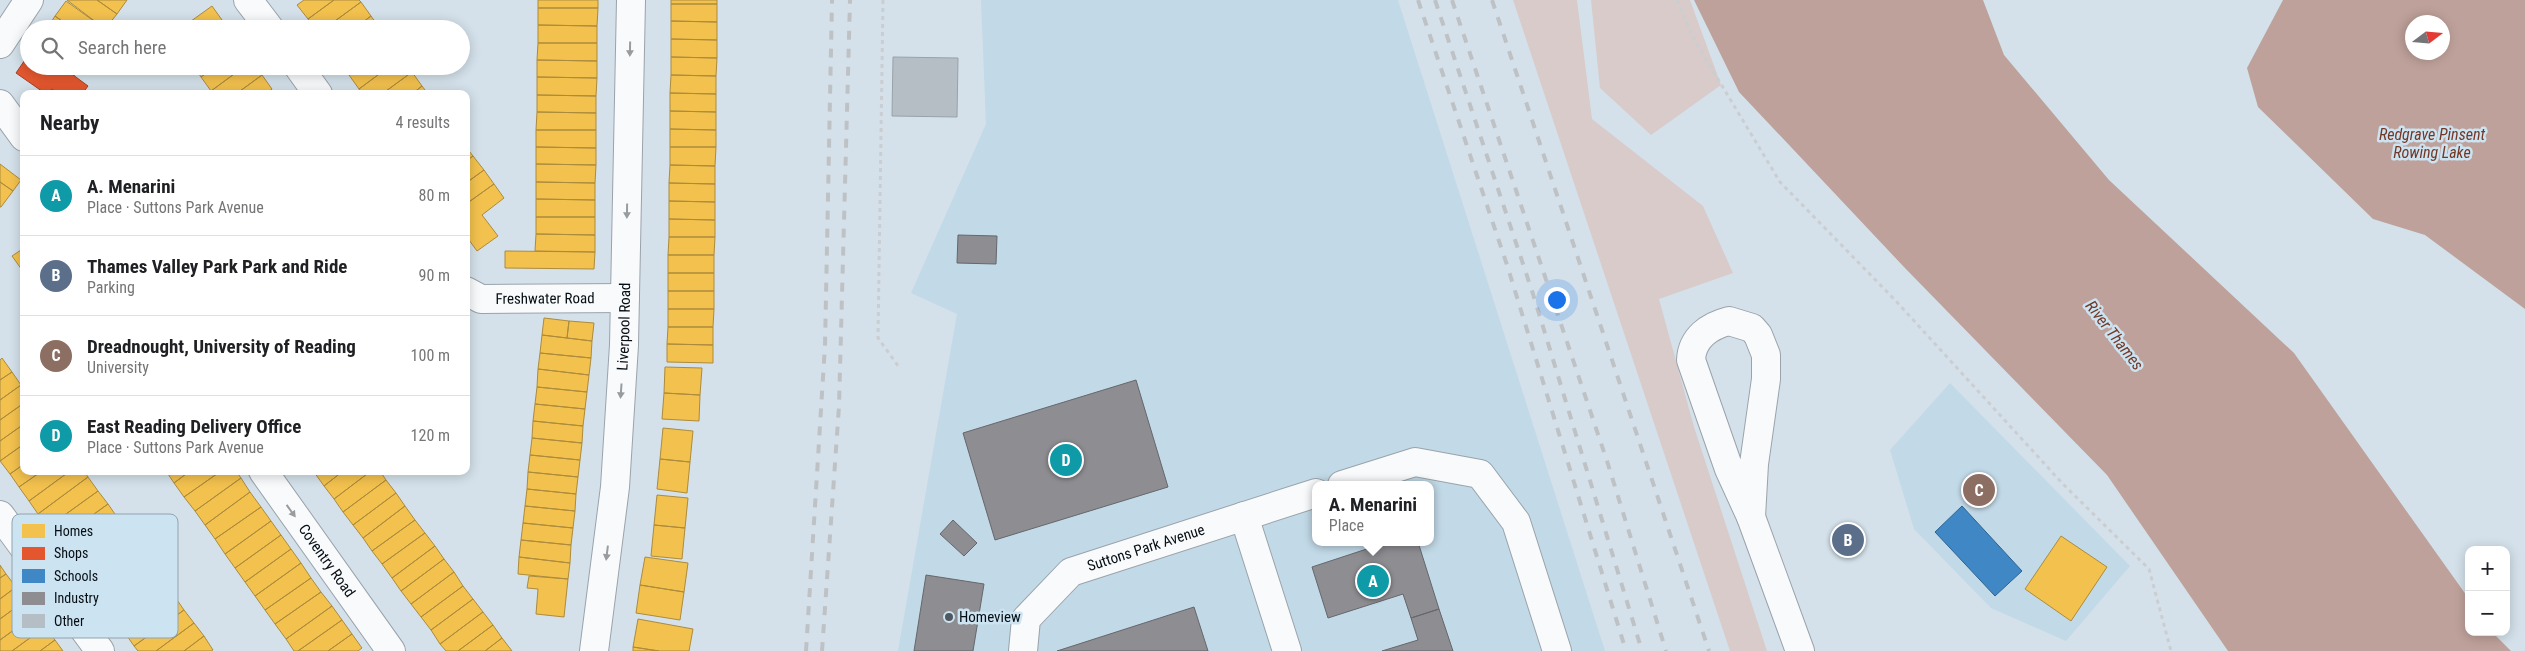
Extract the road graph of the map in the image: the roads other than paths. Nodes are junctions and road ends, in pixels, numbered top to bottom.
1 (29, 0) edge
2 (248, 0) edge
3 (630, 0) edge
4 (263, 20) edge
5 (0, 44) edge
6 (304, 75) edge
7 (315, 90) edge
8 (0, 104) edge
9 (20, 132) edge
10 (470, 293) edge
11 (625, 298) junction
12 (266, 475) edge
13 (1355, 481) edge
14 (1312, 494) edge
15 (0, 515) edge
16 (1244, 516) junction
17 (1751, 518) junction
18 (12, 531) edge
19 (90, 638) edge
20 (100, 651) edge
21 (392, 651) edge
22 (594, 651) edge
23 (1023, 651) edge
24 (1287, 651) edge
25 (1557, 651) edge
26 (1800, 651) edge

1 - 5 street
2 - 4 street
3 -> 11 street, Liverpool Road
6 - 7 street
8 - 9 street
10 - 11 street, Freshwater Road
11 -> 22 street, Liverpool Road
12 -> 21 street, Coventry Road
13 - 25 street
14 - 16 street, Suttons Park Avenue
15 - 18 street
16 - 23 street, Suttons Park Avenue
16 - 24 street
17 - 17 street
17 - 26 street
19 - 20 street

